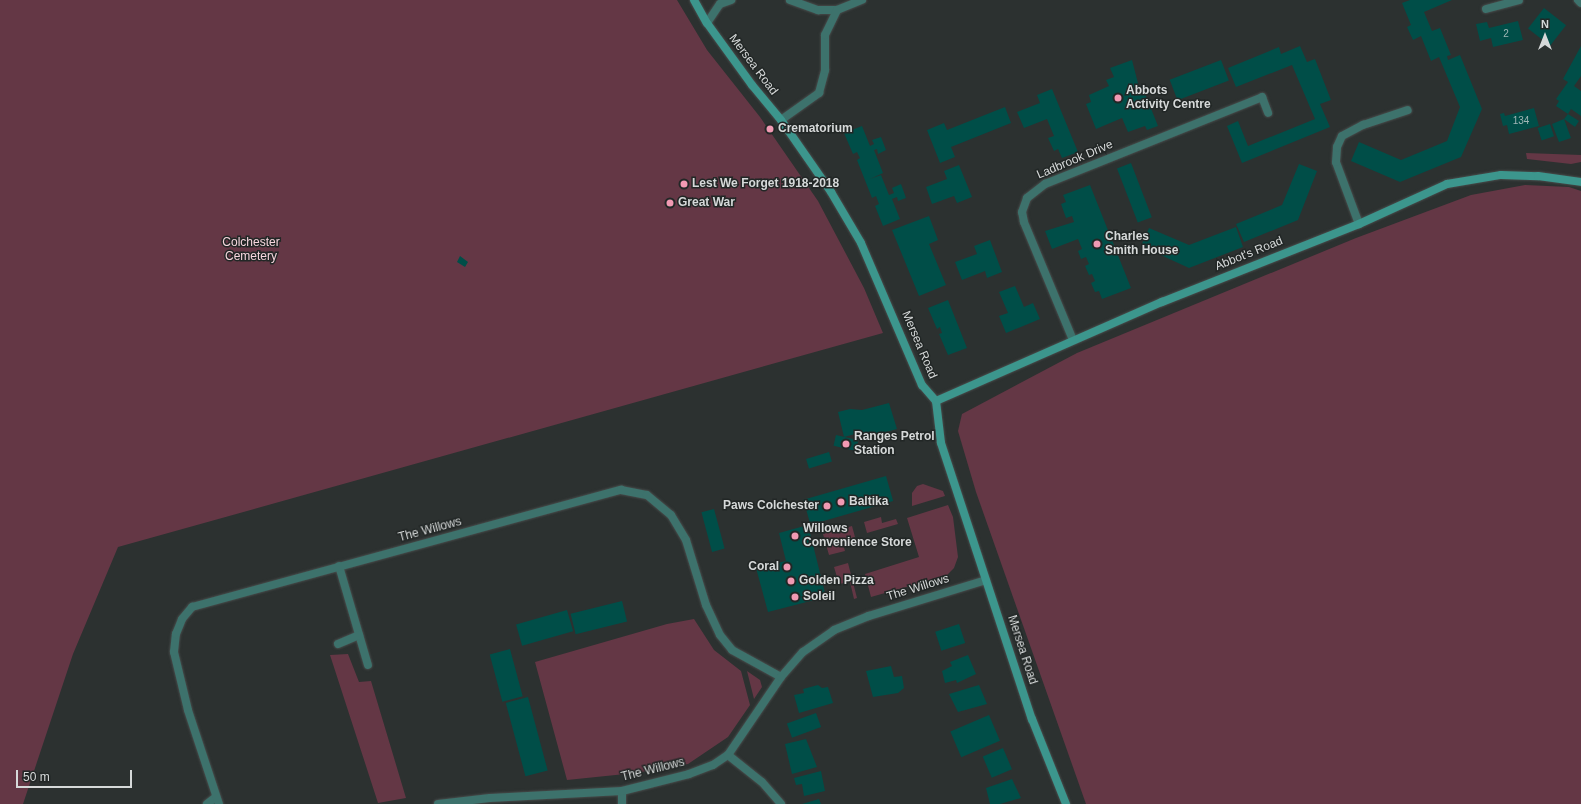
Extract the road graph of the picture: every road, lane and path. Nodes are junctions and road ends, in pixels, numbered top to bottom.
1 (694, 0) edge
2 (731, 0) edge
3 (790, 0) edge
4 (862, 0) edge
5 (1519, 0) edge
6 (1578, 0) edge
7 (1581, 2) edge
8 (1486, 9) dead end
9 (838, 10) junction
10 (707, 23) junction
11 (1408, 110) dead end
12 (1268, 113) dead end
13 (781, 120) junction
14 (1581, 182) edge
15 (1359, 224) junction
16 (1073, 340) junction
17 (936, 401) junction
18 (339, 566) junction
19 (986, 580) junction
20 (359, 635) junction
21 (338, 644) dead end
22 (368, 665) dead end
23 (781, 677) junction
24 (728, 755) junction
25 (622, 791) junction
26 (218, 801) edge
27 (206, 804) edge
28 (438, 804) edge
29 (622, 804) edge
30 (781, 804) edge
31 (1066, 804) edge

1 - 10 main road, Mersea Road
2 - 10 street
3 - 9 street
4 - 9 street
5 - 8 street
6 - 7 street
9 - 13 street
10 - 13 main road, Mersea Road
11 - 15 street
12 - 16 street, Ladbrook Drive
13 - 17 main road, Mersea Road
14 - 15 main road, Abbot's Road
15 - 16 main road, Abbot's Road
16 - 17 main road, Abbot's Road
17 - 19 main road, Mersea Road
18 - 20 street
18 - 23 street, The Willows
18 - 26 street, The Willows
19 - 23 street, The Willows
19 - 31 main road, Mersea Road
20 - 21 street
20 - 22 street
23 - 24 street, The Willows
24 - 25 street, The Willows
24 - 30 street
25 - 28 street, The Willows
25 - 29 street
26 - 27 street

